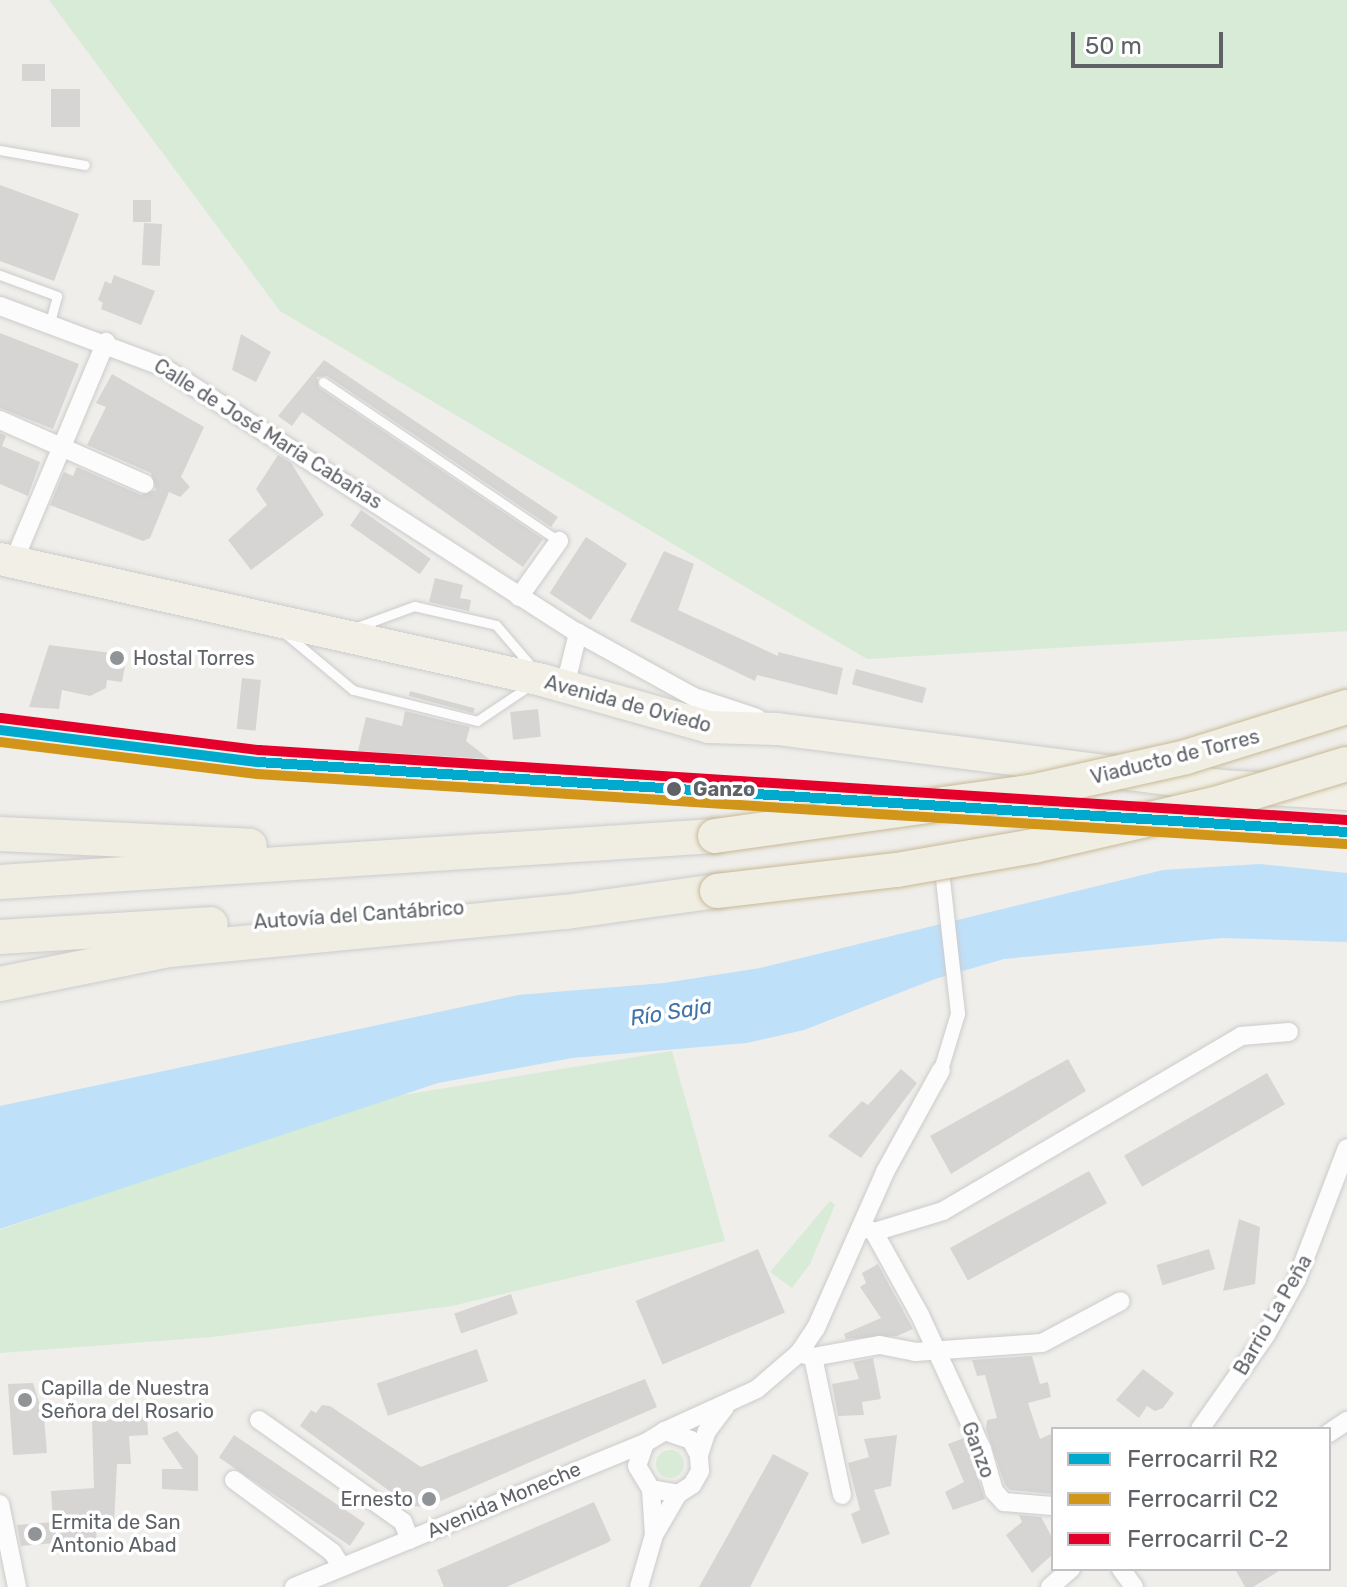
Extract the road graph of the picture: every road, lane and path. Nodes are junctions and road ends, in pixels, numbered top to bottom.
1 (0, 150) edge
2 (85, 165) dead end
3 (0, 275) edge
4 (0, 306) edge
5 (50, 323) junction
6 (106, 342) junction
7 (323, 382) dead end
8 (0, 420) edge
9 (62, 448) junction
10 (145, 484) dead end
11 (559, 541) joint
12 (6, 561) edge
13 (519, 597) junction
14 (273, 623) junction
15 (578, 633) junction
16 (335, 636) junction
17 (554, 683) junction
18 (1347, 707) edge
19 (777, 729) junction
20 (1347, 764) edge
21 (1347, 794) edge
22 (0, 834) edge
23 (709, 837) junction
24 (939, 853) dead end
25 (0, 882) edge
26 (717, 891) junction
27 (0, 937) edge
28 (0, 984) edge
29 (1289, 1032) dead end
30 (941, 1070) joint
31 (1347, 1148) edge
32 (867, 1229) junction
33 (1121, 1301) dead end
34 (933, 1351) junction
35 (806, 1355) junction
36 (725, 1407) junction
37 (259, 1420) dead end
38 (1201, 1427) edge
39 (665, 1431) junction
40 (645, 1443) junction
41 (699, 1455) junction
42 (598, 1461) junction
43 (234, 1480) dead end
44 (646, 1484) junction
45 (678, 1494) junction
46 (842, 1495) dead end
47 (0, 1504) edge
48 (1051, 1506) edge
49 (654, 1535) junction
50 (410, 1540) junction
51 (342, 1567) junction
52 (1069, 1571) edge
53 (17, 1587) edge
54 (294, 1587) edge
55 (639, 1587) edge
56 (1050, 1587) edge

1 - 2 lane
3 - 5 lane
4 - 5 street, Calle de José María Cabañas
5 - 6 street, Calle de José María Cabañas
6 - 9 street, Avenida de Oviedo
6 - 13 street, Calle de José María Cabañas
7 - 11 lane
8 - 9 street
9 - 10 street
9 - 12 street, Avenida de Oviedo
11 - 13 street
12 - 14 highway, Avenida de Oviedo
13 - 15 street, Calle de José María Cabañas
14 - 16 highway, Avenida de Oviedo
14 - 17 lane
15 - 17 street
15 - 19 street, Calle de José María Cabañas
16 - 17 highway, Avenida de Oviedo
16 - 17 lane
17 - 19 highway, Avenida de Oviedo
18 - 23 highway, Viaducto de Torres, bridge
19 - 21 highway, Avenida de Oviedo
20 - 26 highway, bridge
22 - 23 highway
23 - 25 highway
24 - 30 street
26 - 27 highway, Autovía del Cantábrico
26 - 28 highway
29 - 32 street
30 - 32 street
31 - 38 street, Barrio La Peña
32 - 34 street, Ganzo
32 - 35 street
33 - 34 street
34 - 35 street
34 - 48 street, Ganzo
35 - 36 street
35 - 46 street
36 - 39 street
36 - 41 street
37 - 50 street, Avenida Moneche
39 - 40 street
39 - 41 street
40 - 42 street, Avenida Moneche
40 - 44 street
41 - 45 street
42 - 44 street, Avenida Moneche
42 - 50 street, Avenida Moneche
43 - 51 street
44 - 45 street
44 - 49 street
45 - 49 street
47 - 53 street
49 - 55 street
50 - 51 street, Avenida Moneche
51 - 54 street, Avenida Moneche
52 - 56 street

